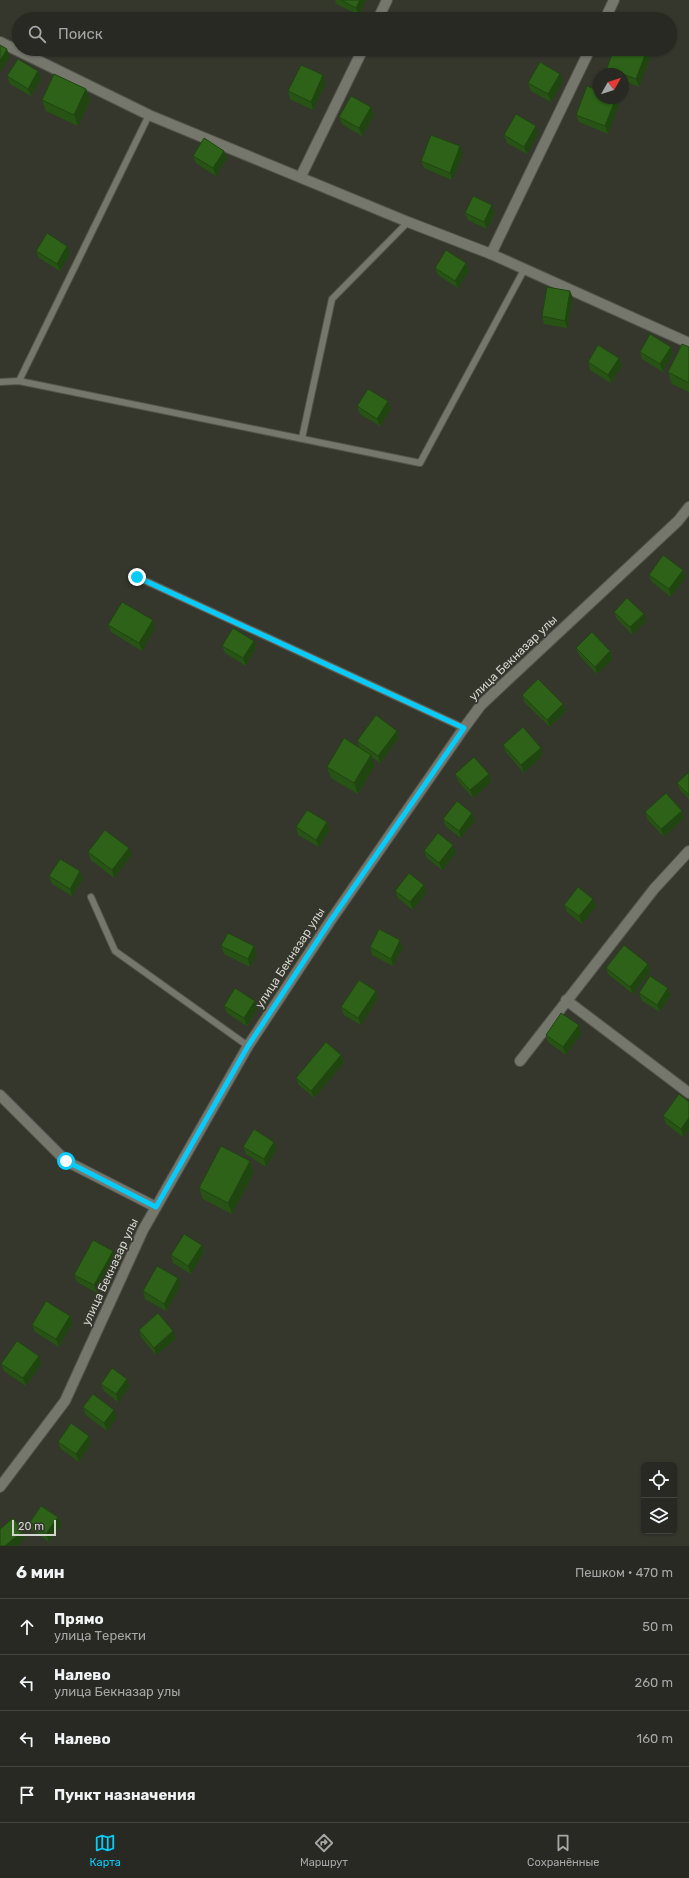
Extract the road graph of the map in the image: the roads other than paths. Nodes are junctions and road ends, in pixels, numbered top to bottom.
1 (387, 0) edge
2 (614, 0) edge
3 (381, 12) edge
4 (608, 12) edge
5 (0, 42) edge
6 (12, 48) edge
7 (29, 56) edge
8 (360, 56) edge
9 (587, 56) edge
10 (149, 115) junction
11 (301, 176) junction
12 (408, 222) junction
13 (491, 254) junction
14 (525, 268) junction
15 (689, 343) edge
16 (0, 382) edge
17 (19, 382) junction
18 (302, 438) junction
19 (689, 507) edge
20 (137, 577) dead end
21 (464, 728) junction
22 (689, 851) edge
23 (92, 897) dead end
24 (566, 1000) junction
25 (248, 1046) junction
26 (520, 1061) dead end
27 (689, 1093) edge
28 (0, 1095) edge
29 (156, 1207) junction
30 (0, 1487) edge

1 - 3 street
2 - 4 street
5 - 6 street
7 - 10 street
8 - 11 street
9 - 13 street
10 - 11 street
10 - 17 lane
11 - 12 street
12 - 13 street
12 - 18 lane
13 - 14 street
14 - 15 street
14 - 18 lane
16 - 17 lane
17 - 18 lane
19 - 21 street, улица Бекназар улы
20 - 21 lane
21 - 25 street, улица Бекназар улы
22 - 24 street
23 - 25 lane
24 - 26 street
24 - 27 street
25 - 29 street, улица Бекназар улы
28 - 29 street
29 - 30 street, улица Бекназар улы

